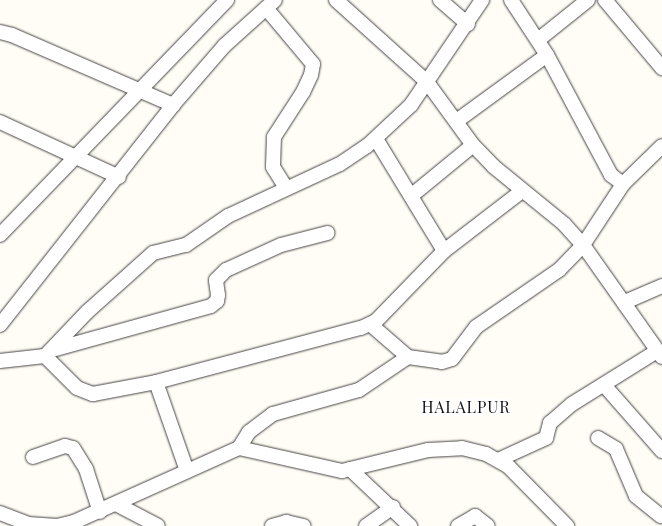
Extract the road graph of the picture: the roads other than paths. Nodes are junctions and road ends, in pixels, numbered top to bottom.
1 (227, 0) edge
2 (336, 0) edge
3 (440, 0) edge
4 (482, 0) edge
5 (511, 0) edge
6 (588, 0) edge
7 (605, 0) edge
8 (271, 4) edge
9 (468, 24) junction
10 (0, 32) edge
11 (538, 40) junction
12 (546, 55) junction
13 (662, 68) edge
14 (428, 82) junction
15 (143, 91) junction
16 (173, 105) junction
17 (458, 120) junction
18 (0, 122) edge
19 (376, 139) junction
20 (473, 145) junction
21 (662, 146) edge
22 (77, 155) junction
23 (119, 177) junction
24 (622, 184) junction
25 (286, 188) junction
26 (522, 191) junction
27 (411, 196) junction
28 (327, 233) dead end
29 (0, 235) edge
30 (583, 245) junction
31 (444, 251) junction
32 (662, 286) edge
33 (625, 302) junction
34 (370, 324) junction
35 (0, 325) edge
36 (48, 353) junction
37 (659, 354) edge
38 (408, 357) junction
39 (0, 361) edge
40 (156, 382) junction
41 (604, 384) junction
42 (598, 438) dead end
43 (239, 448) junction
44 (662, 451) edge
45 (32, 457) dead end
46 (498, 460) junction
47 (350, 469) junction
48 (187, 471) junction
49 (116, 504) junction
50 (393, 508) junction
51 (100, 512) junction
52 (0, 513) edge
53 (660, 518) edge
54 (74, 524) edge
55 (158, 526) edge
56 (272, 526) edge
57 (304, 526) edge
58 (366, 526) edge
59 (410, 526) edge
60 (458, 526) edge
61 (488, 526) edge
62 (567, 526) edge

1 - 15 street
2 - 14 street
3 - 9 street
4 - 9 street
5 - 11 street
6 - 11 street
7 - 13 street
8 - 16 street
8 - 25 street
9 - 14 street
10 - 15 street
11 - 12 street
12 - 17 street
12 - 24 street
14 - 17 street
14 - 19 street
15 - 16 street
15 - 22 street
16 - 23 street
17 - 20 street
18 - 22 street
19 - 25 street
19 - 27 street
20 - 26 street
20 - 27 street
21 - 24 street
22 - 23 street
22 - 29 street
23 - 35 street
24 - 30 street
25 - 36 street
26 - 30 street
26 - 31 street
27 - 31 street
28 - 36 street
30 - 33 street
30 - 38 street
31 - 34 street
32 - 33 street
33 - 37 street
34 - 38 street
34 - 40 street
36 - 39 street
36 - 40 street
37 - 41 street
38 - 43 street
40 - 48 street
41 - 44 street
41 - 46 street
42 - 53 street
43 - 47 street
43 - 48 street
45 - 51 street
46 - 47 street
46 - 62 street
47 - 50 street
48 - 49 street
49 - 51 street
49 - 55 street
50 - 58 street
50 - 59 street
51 - 54 street
52 - 54 street
56 - 57 street
60 - 61 street

